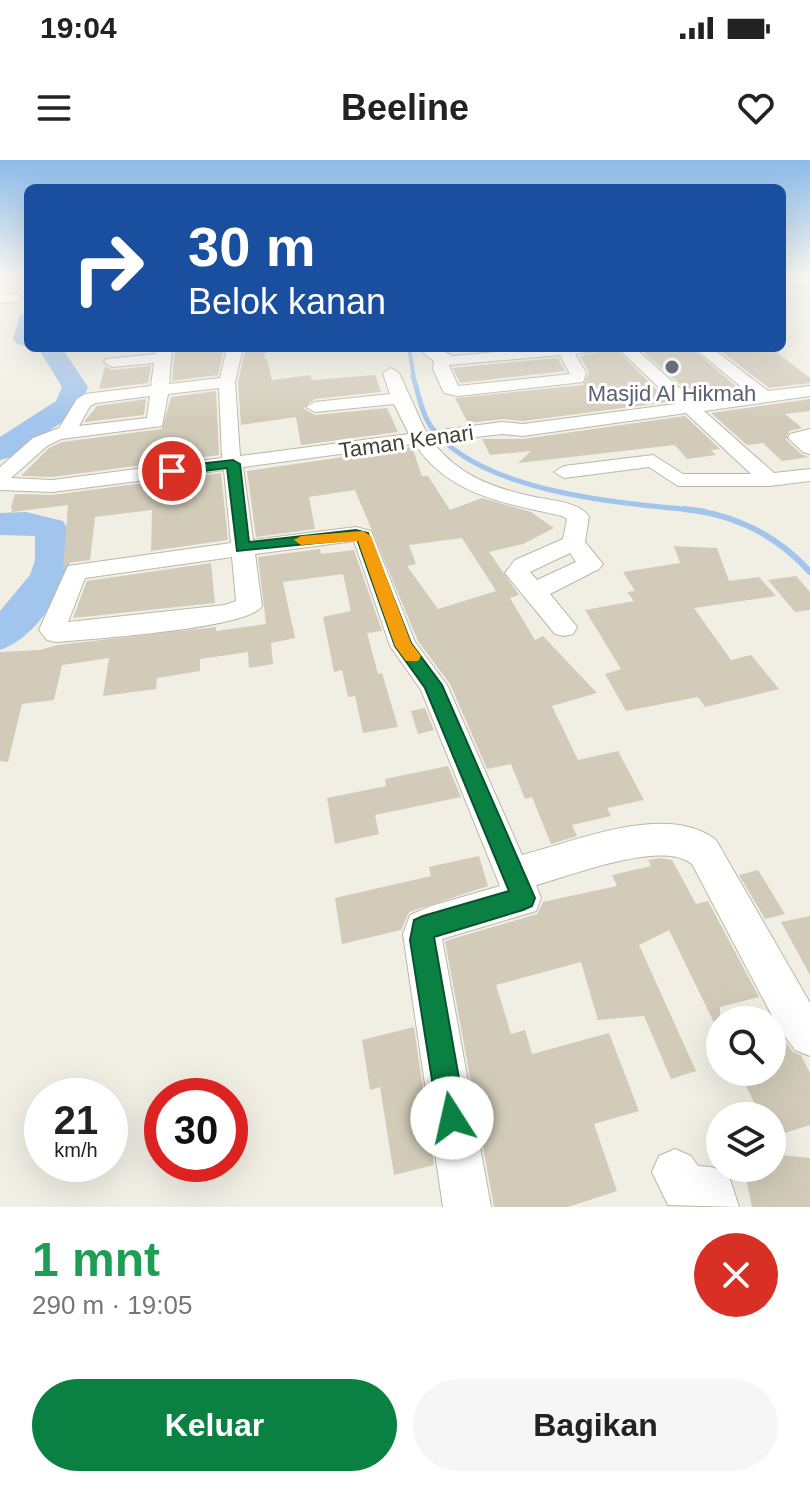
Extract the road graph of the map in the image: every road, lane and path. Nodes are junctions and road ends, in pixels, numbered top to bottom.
1 (234, 352) edge
2 (432, 352) edge
3 (551, 352) edge
4 (566, 352) edge
5 (630, 352) edge
6 (707, 352) edge
7 (163, 353) edge
8 (442, 360) junction
9 (112, 362) dead end
10 (391, 373) dead end
11 (227, 382) junction
12 (160, 388) junction
13 (809, 394) edge
14 (399, 398) junction
15 (766, 398) junction
16 (315, 407) dead end
17 (690, 408) junction
18 (66, 432) junction
19 (810, 435) edge
20 (425, 437) junction
21 (810, 448) edge
22 (232, 460) junction
23 (564, 472) dead end
24 (810, 475) edge
25 (0, 477) edge
26 (769, 480) junction
27 (0, 484) edge
28 (242, 548) junction
29 (564, 627) dead end
30 (513, 874) junction
31 (810, 1035) edge
32 (675, 1172) dead end
33 (467, 1207) edge
34 (715, 1207) edge

1 - 11 street
2 - 8 street
3 - 8 street
4 - 8 street
5 - 17 street
6 - 15 street
7 - 9 street
7 - 12 street
10 - 14 street
11 - 12 street
11 - 22 street
12 - 18 street
12 - 18 street
13 - 15 street, Taman Kenari
14 - 16 street
14 - 20 street
15 - 17 street, Taman Kenari
17 - 20 street, Taman Kenari
17 - 26 street
18 - 25 street
19 - 21 street
20 - 22 street, Taman Kenari
20 - 29 street
22 - 27 street, Taman Kenari
22 - 28 street
23 - 26 street
24 - 26 street
28 - 28 street
28 - 30 street
30 - 31 street
30 - 33 street
32 - 34 street

